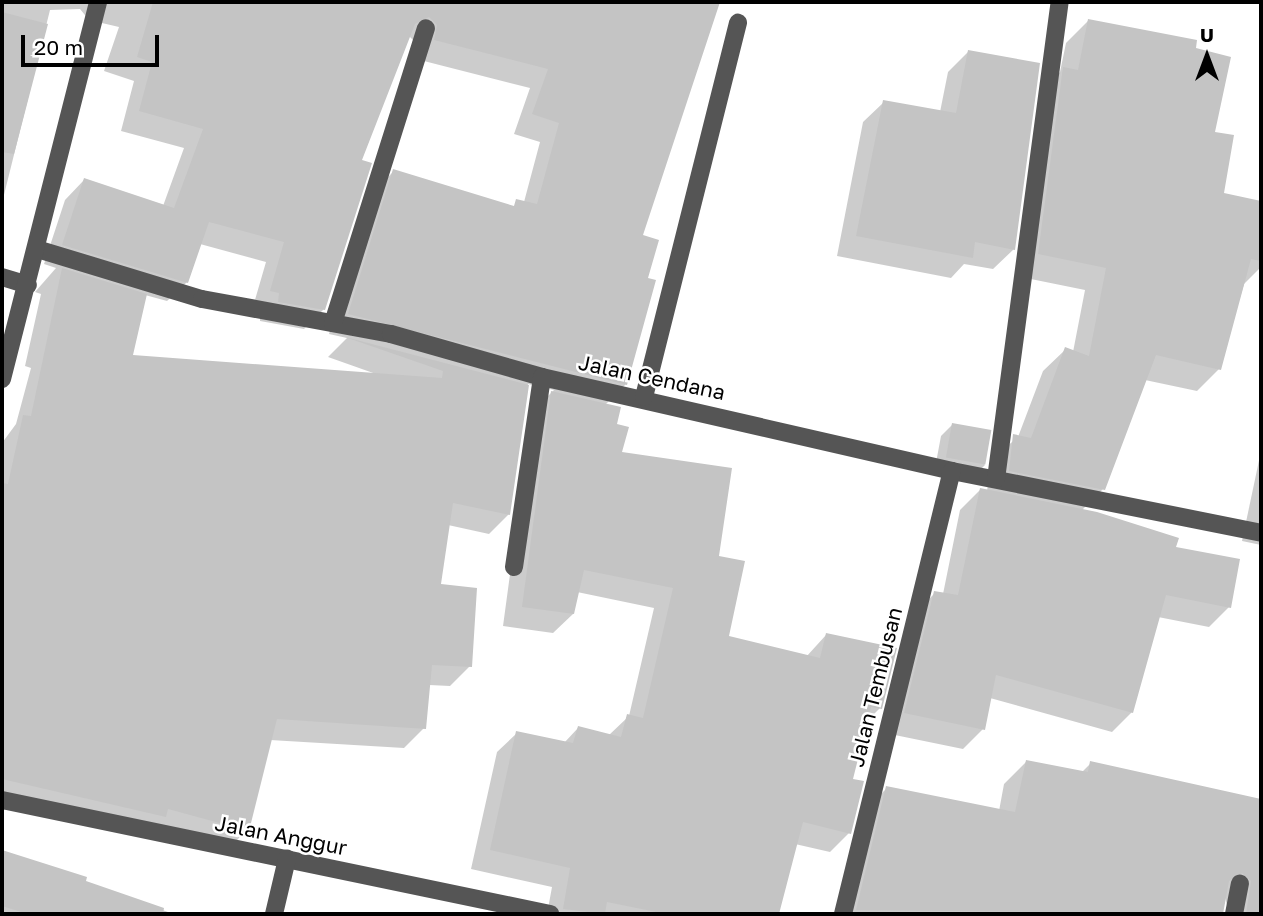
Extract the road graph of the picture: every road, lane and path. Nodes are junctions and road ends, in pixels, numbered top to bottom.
1 (98, 2) edge
2 (1060, 2) edge
3 (738, 23) dead end
4 (426, 28) dead end
5 (37, 249) junction
6 (2, 277) edge
7 (28, 285) junction
8 (333, 323) junction
9 (541, 377) junction
10 (2, 379) edge
11 (644, 397) junction
12 (952, 471) junction
13 (996, 479) junction
14 (1261, 533) edge
15 (514, 567) dead end
16 (2, 800) edge
17 (287, 859) junction
18 (1240, 884) dead end
19 (520, 911) edge
20 (274, 914) edge
21 (550, 914) edge
22 (843, 914) edge
23 (1234, 914) edge

1 - 5 street
2 - 13 street
3 - 11 street
4 - 8 street
5 - 7 street
5 - 8 street, Jalan Cendana
6 - 7 street
7 - 10 street
8 - 9 street, Jalan Cendana
9 - 11 street, Jalan Cendana
9 - 15 street
11 - 12 street, Jalan Cendana
12 - 13 street, Jalan Cendana
12 - 22 street, Jalan Tembusan
13 - 14 street, Jalan Cendana
16 - 17 street, Jalan Anggur
17 - 19 street, Jalan Anggur
17 - 20 street
18 - 23 street
19 - 21 street, Jalan Anggur

